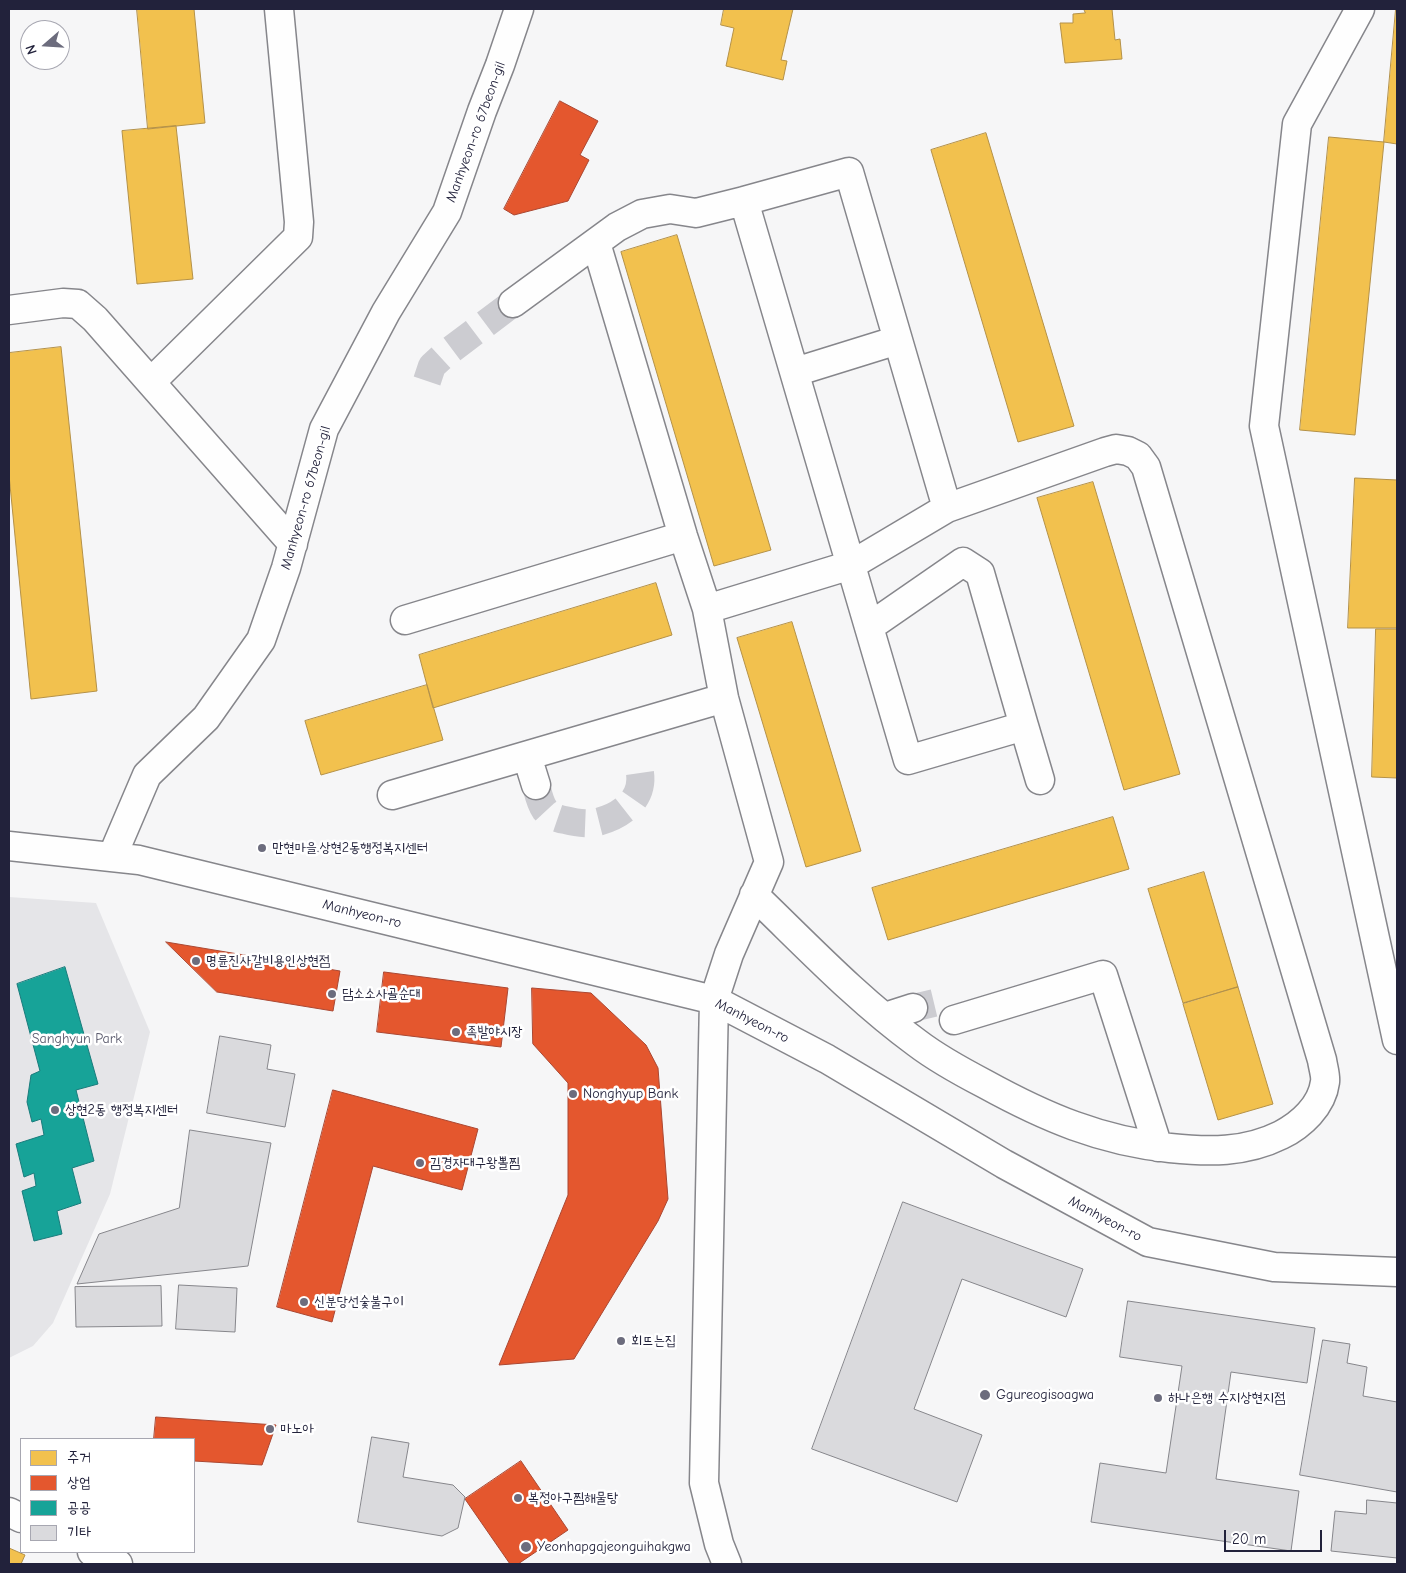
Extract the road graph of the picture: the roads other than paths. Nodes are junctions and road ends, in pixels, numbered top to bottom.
1 (279, 9) edge
2 (519, 9) edge
3 (1360, 9) edge
4 (744, 201) junction
5 (596, 243) junction
6 (513, 303) tunnel mouth
7 (9, 310) edge
8 (898, 340) junction
9 (794, 372) junction
10 (151, 382) junction
11 (947, 508) junction
12 (683, 536) junction
13 (293, 544) junction
14 (851, 565) junction
15 (706, 609) junction
16 (405, 620) dead end
17 (869, 627) junction
18 (724, 698) junction
19 (1024, 726) junction
20 (527, 756) junction
21 (1040, 780) dead end
22 (536, 785) tunnel mouth
23 (392, 795) dead end
24 (9, 846) edge
25 (112, 857) junction
26 (754, 895) junction
27 (714, 1000) junction
28 (913, 1008) tunnel mouth
29 (885, 1017) junction
30 (954, 1020) tunnel mouth
31 (1397, 1040) edge
32 (1158, 1147) junction
33 (1397, 1272) edge
34 (94, 1553) edge
35 (118, 1564) edge
36 (727, 1564) edge

1 - 10 street
2 - 13 street, Manhyeon-ro 67beon-gil
3 - 31 street
4 - 5 street
4 - 8 street
4 - 9 street
5 - 6 street
5 - 12 street
7 - 10 street
8 - 9 street
8 - 11 street
9 - 14 street
10 - 13 street
11 - 14 street
11 - 32 street
12 - 15 street
12 - 16 street
13 - 25 street, Manhyeon-ro 67beon-gil
14 - 15 street
14 - 17 street
15 - 18 street
17 - 19 street
17 - 19 street
18 - 20 street
18 - 26 street
19 - 21 street
20 - 22 street
20 - 23 street
24 - 25 street, Manhyeon-ro
25 - 27 street, Manhyeon-ro
26 - 27 street
26 - 29 street
27 - 33 street, Manhyeon-ro
27 - 36 street
28 - 29 street
29 - 32 street
30 - 32 street
34 - 35 street

